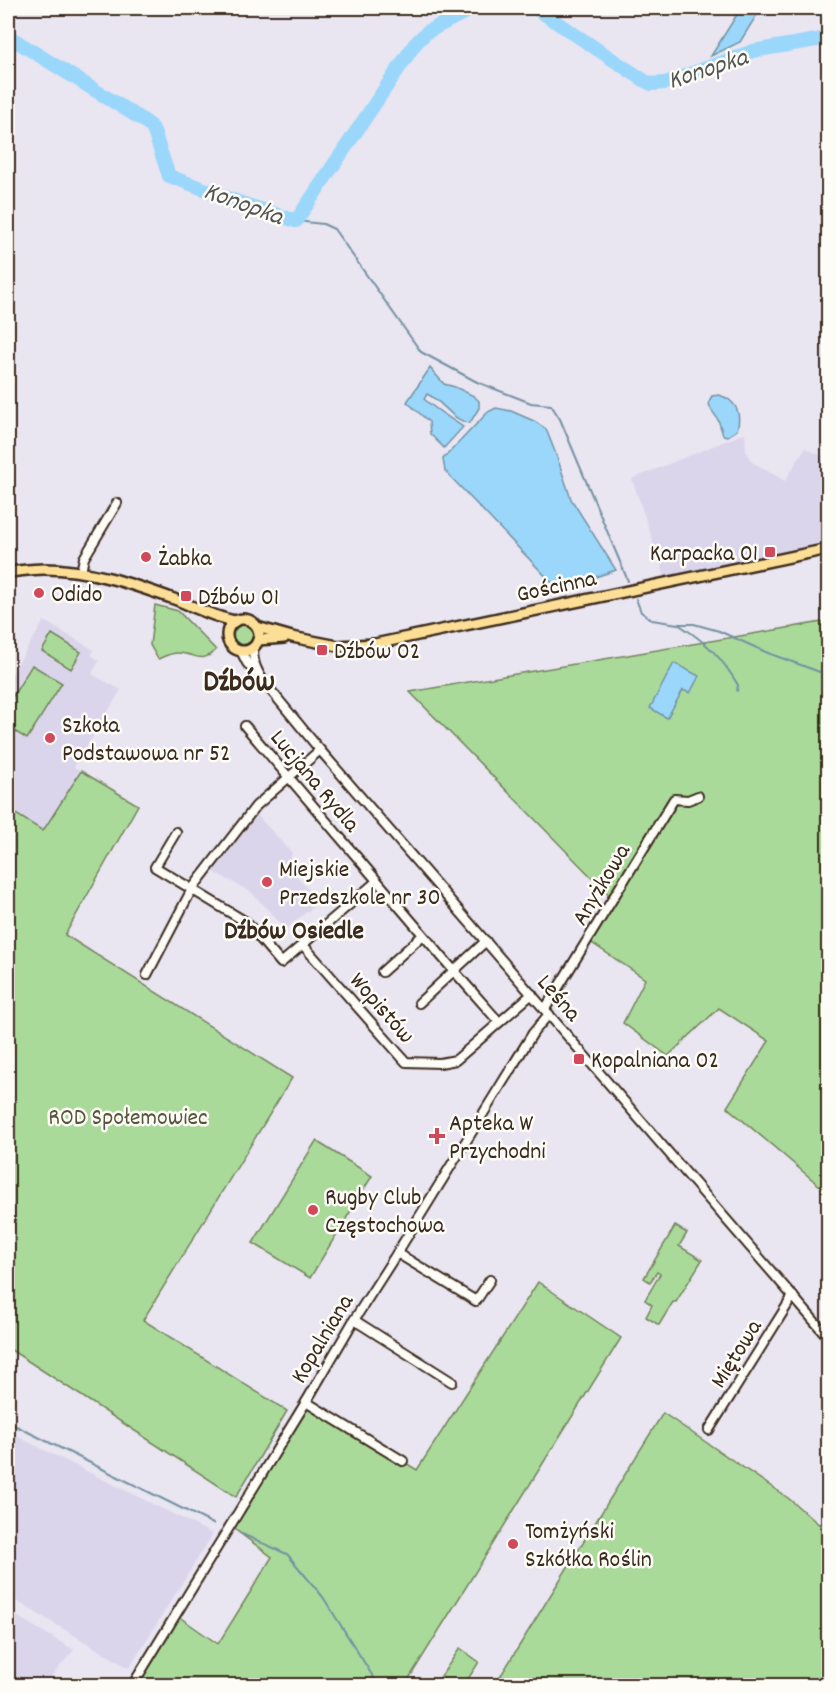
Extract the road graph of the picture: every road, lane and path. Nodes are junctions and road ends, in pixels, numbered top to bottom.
1 (117, 502) dead end
2 (828, 549) edge
3 (8, 572) edge
4 (81, 572) junction
5 (206, 613) junction
6 (235, 621) junction
7 (257, 627) junction
8 (227, 631) junction
9 (292, 637) junction
10 (256, 643) junction
11 (241, 651) junction
12 (264, 682) junction
13 (245, 726) dead end
14 (320, 750) junction
15 (290, 777) junction
16 (698, 796) dead end
17 (176, 832) dead end
18 (377, 881) junction
19 (192, 889) junction
20 (423, 935) junction
21 (486, 942) junction
22 (303, 945) junction
23 (454, 971) junction
24 (382, 972) dead end
25 (147, 975) dead end
26 (532, 994) junction
27 (419, 1003) dead end
28 (547, 1012) junction
29 (499, 1022) junction
30 (397, 1253) junction
31 (490, 1280) dead end
32 (793, 1296) junction
33 (354, 1320) junction
34 (828, 1337) edge
35 (452, 1382) dead end
36 (306, 1402) junction
37 (710, 1430) dead end
38 (403, 1461) dead end
39 (132, 1686) edge

1 - 4 street
2 - 9 main road, Gościnna
3 - 4 main road
4 - 5 main road
5 - 6 main road
5 - 8 main road
6 - 7 main road
6 - 8 main road
7 - 9 main road, Gościnna
7 - 10 main road
8 - 11 main road
9 - 10 main road, Gościnna
10 - 11 main road
10 - 12 street, Leśna
11 - 12 street, Leśna
12 - 14 street, Leśna
13 - 15 street, Lucjana Rydla
14 - 15 street
14 - 21 street, Leśna
15 - 18 street, Lucjana Rydla
15 - 19 street
16 - 28 street, Anyżkowa
17 - 19 street
18 - 20 street, Lucjana Rydla
18 - 22 street
19 - 22 street
19 - 25 street
20 - 23 street, Lucjana Rydla
20 - 24 street
21 - 23 street
21 - 26 street, Leśna
22 - 29 street, Wopistów
23 - 27 street
23 - 29 street, Lucjana Rydla
26 - 28 street, Leśna
26 - 29 street, Wopistów
28 - 30 street, Kopalniana
28 - 32 street, Leśna
30 - 31 street
30 - 33 street, Kopalniana
32 - 34 street, Leśna
32 - 37 street, Miętowa
33 - 35 street
33 - 36 street, Kopalniana
36 - 38 street
36 - 39 street, Kopalniana

